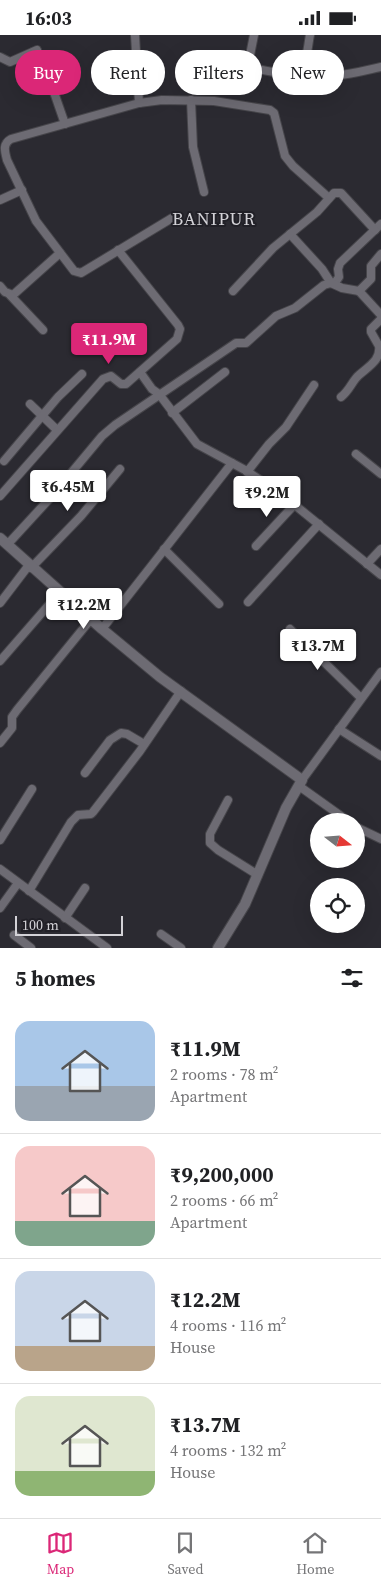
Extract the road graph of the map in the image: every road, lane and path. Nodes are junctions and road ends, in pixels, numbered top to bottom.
1 (135, 35) edge
2 (254, 35) edge
3 (310, 35) edge
4 (252, 50) edge
5 (307, 50) edge
6 (0, 57) edge
7 (381, 67) edge
8 (344, 75) edge
9 (191, 100) junction
10 (139, 103) junction
11 (64, 124) junction
12 (22, 191) junction
13 (204, 192) dead end
14 (329, 199) junction
15 (0, 200) edge
16 (172, 218) dead end
17 (378, 227) edge
18 (290, 234) junction
19 (118, 250) junction
20 (60, 253) junction
21 (379, 258) edge
22 (332, 284) junction
23 (0, 286) edge
24 (233, 291) dead end
25 (359, 291) junction
26 (10, 295) junction
27 (381, 315) edge
28 (381, 319) edge
29 (43, 330) dead end
30 (140, 372) junction
31 (225, 372) dead end
32 (82, 374) dead end
33 (314, 385) dead end
34 (159, 393) junction
35 (341, 397) dead end
36 (30, 404) dead end
37 (172, 413) junction
38 (42, 416) junction
39 (57, 430) junction
40 (356, 454) dead end
41 (4, 461) dead end
42 (232, 463) junction
43 (120, 469) dead end
44 (247, 472) junction
45 (381, 473) edge
46 (0, 496) edge
47 (295, 504) junction
48 (319, 523) junction
49 (3, 542) edge
50 (256, 547) dead end
51 (164, 549) junction
52 (381, 549) edge
53 (367, 564) junction
54 (30, 566) junction
55 (381, 575) edge
56 (60, 592) junction
57 (248, 602) dead end
58 (0, 603) edge
59 (219, 604) dead end
60 (91, 619) junction
61 (102, 629) junction
62 (290, 629) dead end
63 (0, 661) edge
64 (381, 672) edge
65 (181, 691) junction
66 (361, 698) junction
67 (339, 729) junction
68 (0, 743) edge
69 (144, 744) junction
70 (381, 756) edge
71 (85, 773) dead end
72 (301, 783) junction
73 (32, 789) dead end
74 (228, 800) dead end
75 (338, 813) edge
76 (365, 831) edge
77 (381, 839) edge
78 (0, 840) edge
79 (0, 869) edge
80 (258, 875) junction
81 (18, 883) junction
82 (85, 888) dead end
83 (29, 891) junction
84 (0, 908) edge
85 (65, 918) junction
86 (161, 934) dead end
87 (14, 935) dead end
88 (32, 948) edge
89 (108, 948) edge
90 (181, 948) edge
91 (218, 948) edge

1 - 10 street
2 - 4 street
3 - 5 street
6 - 11 street
7 - 8 street
9 - 10 street
9 - 13 street
9 - 14 street
10 - 11 street
11 - 12 street
12 - 15 street
12 - 20 street
14 - 17 street
14 - 18 street
16 - 19 street
17 - 22 street
18 - 22 street
18 - 24 street
19 - 20 street
19 - 30 street
20 - 26 street
21 - 25 street
22 - 25 street
22 - 34 street
23 - 26 street
25 - 27 street
26 - 29 street
28 - 35 street
30 - 34 street
30 - 39 street
31 - 37 street
32 - 38 street
33 - 44 street
34 - 37 street
34 - 49 street
36 - 38 street
37 - 42 street
38 - 39 street
38 - 41 street
39 - 46 street
40 - 45 street
42 - 44 street
42 - 51 street
43 - 54 street
44 - 47 street
47 - 48 street
47 - 50 street
48 - 53 street
48 - 57 street
49 - 54 street
51 - 59 street
51 - 61 street
52 - 53 street
53 - 55 street
54 - 56 street
54 - 58 street
56 - 60 street
56 - 63 street
60 - 61 street
60 - 68 street
61 - 65 street
62 - 66 street
64 - 66 street
65 - 69 street
65 - 72 street
66 - 67 street
67 - 70 street
67 - 72 street
69 - 71 street
69 - 83 street
72 - 75 street
72 - 80 street
73 - 78 street
74 - 80 street
76 - 77 street
79 - 81 street
80 - 91 street
81 - 83 street
81 - 84 street
82 - 85 street
83 - 85 street
85 - 89 street
86 - 90 street
87 - 88 street

